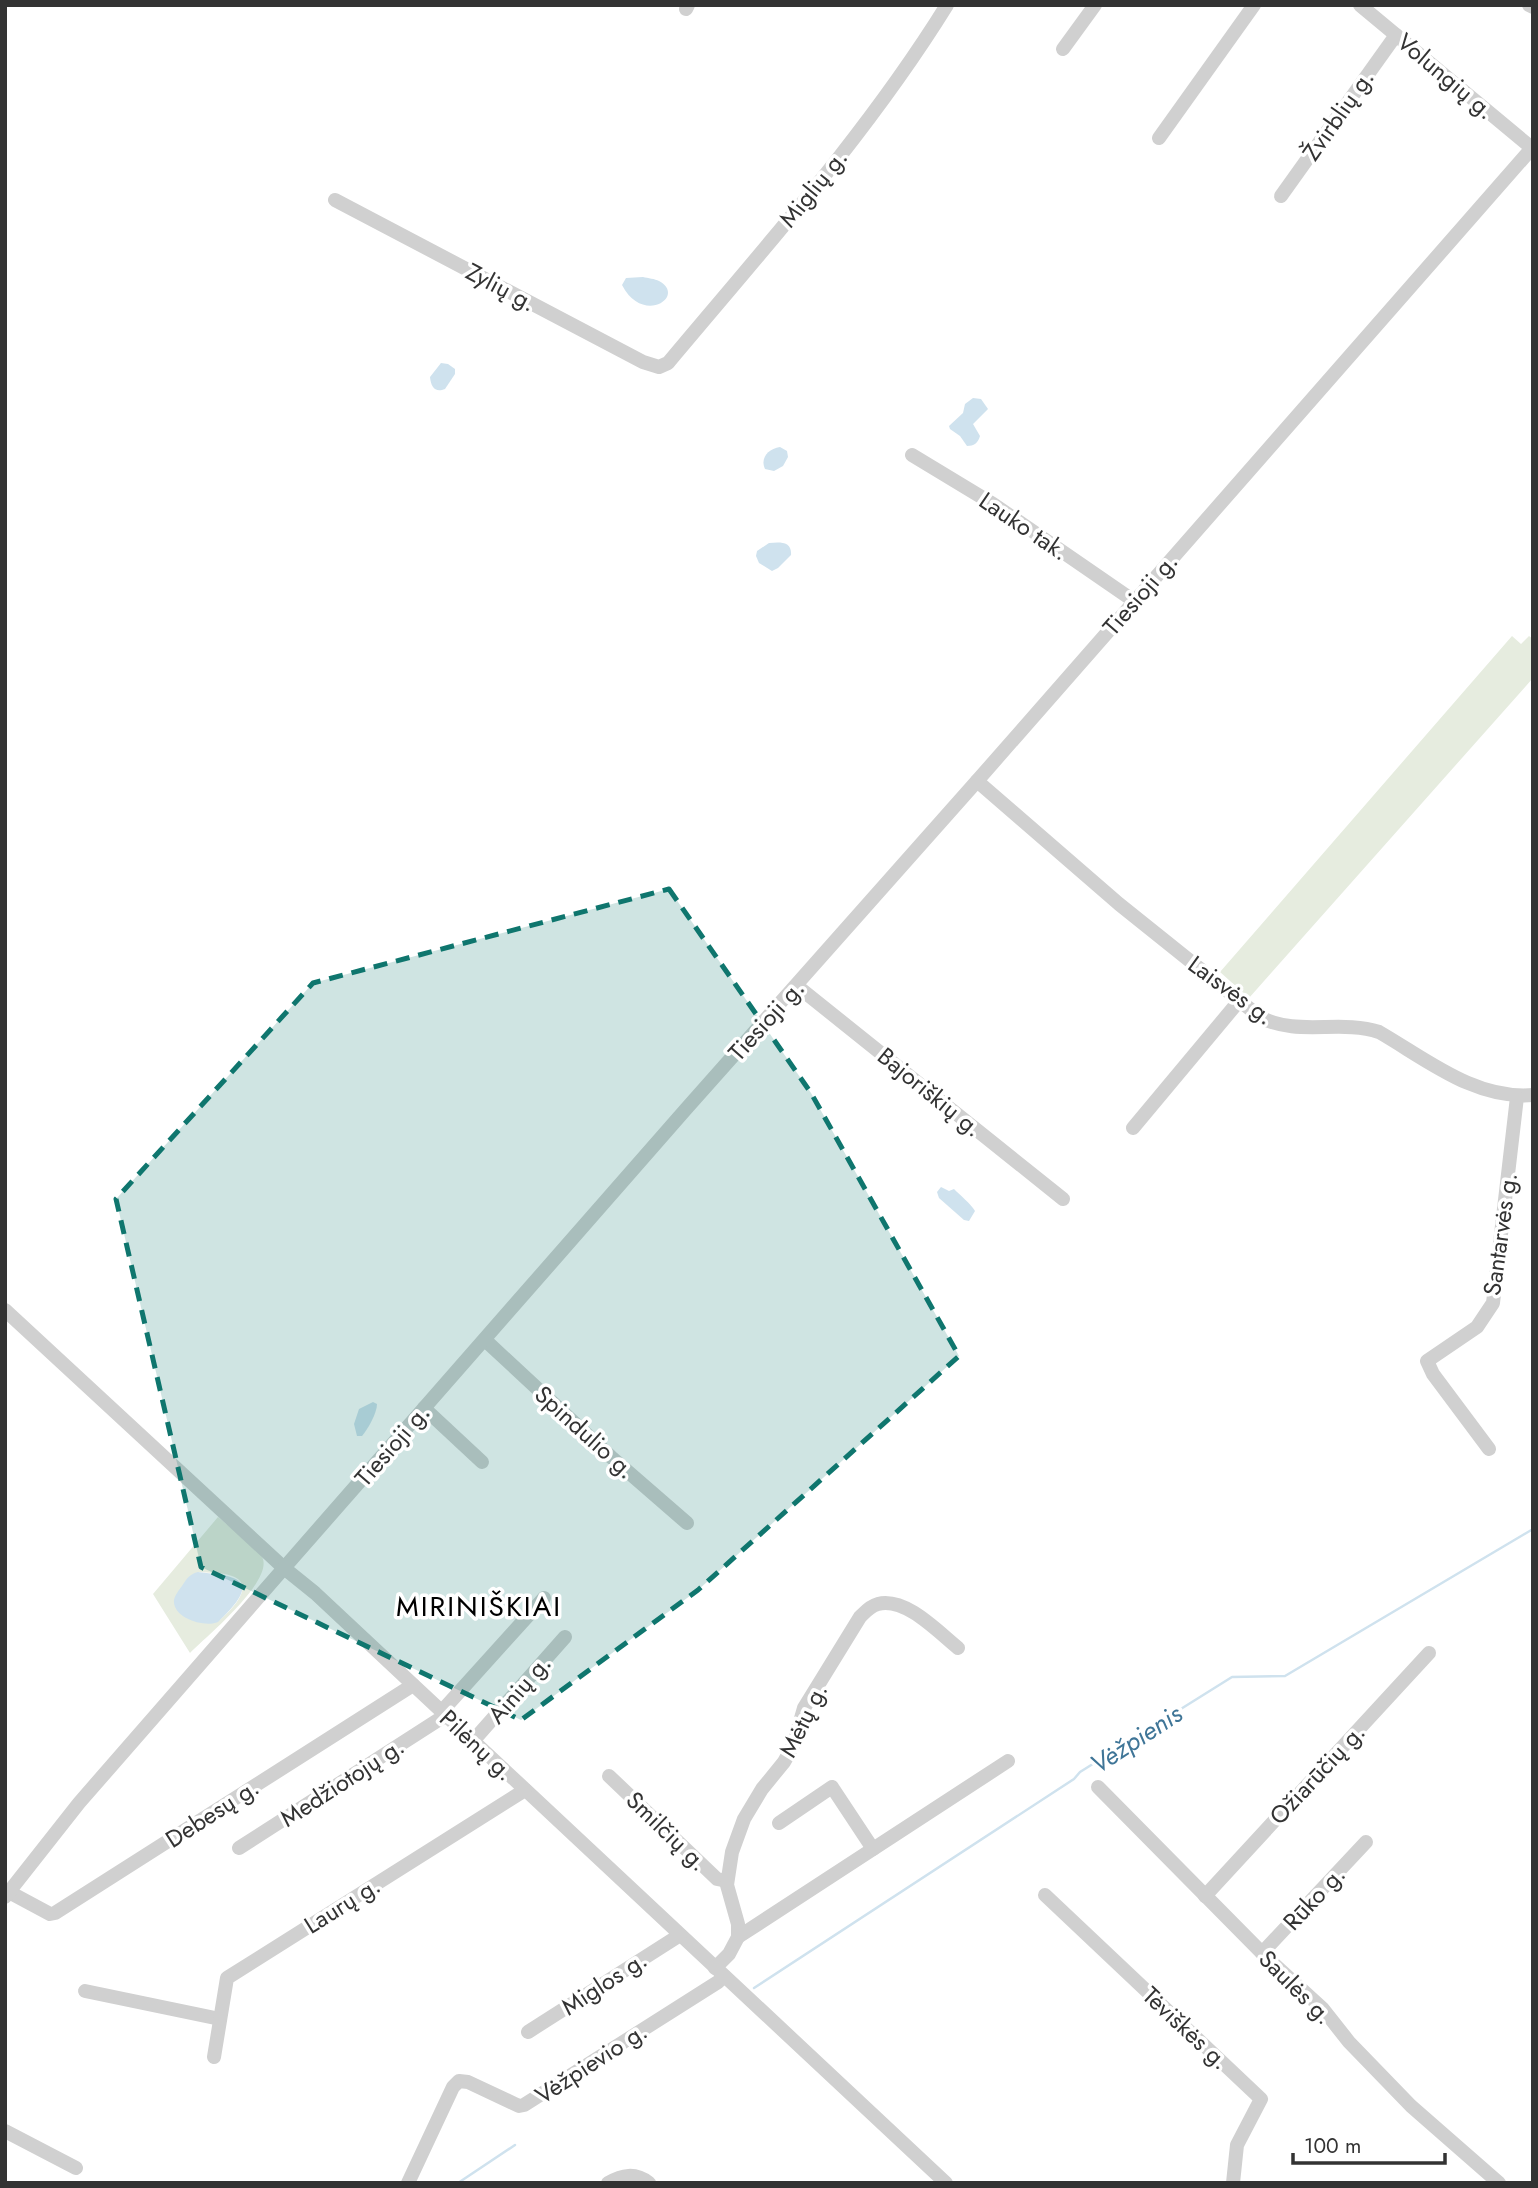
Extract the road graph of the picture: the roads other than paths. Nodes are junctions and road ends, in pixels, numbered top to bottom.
1 (947, 5) edge
2 (1095, 5) edge
3 (1254, 5) edge
4 (1360, 5) edge
5 (1396, 34) junction
6 (1063, 49) dead end
7 (1159, 138) dead end
8 (1532, 148) edge
9 (1281, 196) dead end
10 (335, 200) dead end
11 (668, 363) joint
12 (912, 455) dead end
13 (1134, 601) junction
14 (977, 781) junction
15 (797, 986) junction
16 (1238, 1001) junction
17 (1533, 1095) edge
18 (1517, 1097) junction
19 (1133, 1128) dead end
20 (1063, 1199) dead end
21 (5, 1310) edge
22 (485, 1340) junction
23 (424, 1408) junction
24 (1489, 1449) dead end
25 (482, 1462) dead end
26 (687, 1523) dead end
27 (284, 1567) junction
28 (544, 1598) dead end
29 (565, 1637) dead end
30 (958, 1648) dead end
31 (1429, 1653) dead end
32 (413, 1685) junction
33 (444, 1713) junction
34 (473, 1741) junction
35 (1008, 1761) dead end
36 (610, 1776) dead end
37 (1098, 1787) dead end
38 (525, 1790) junction
39 (779, 1823) dead end
40 (1366, 1842) dead end
41 (239, 1849) dead end
42 (873, 1849) junction
43 (727, 1881) junction
44 (7, 1895) edge
45 (1045, 1895) dead end
46 (1205, 1896) junction
47 (680, 1935) junction
48 (738, 1937) junction
49 (1262, 1953) junction
50 (720, 1972) junction
51 (85, 1992) dead end
52 (220, 2018) junction
53 (528, 2032) dead end
54 (214, 2057) dead end
55 (5, 2131) edge
56 (76, 2168) dead end
57 (408, 2183) edge
58 (608, 2183) edge
59 (649, 2183) edge
60 (946, 2183) edge
61 (1233, 2183) edge
62 (1499, 2183) edge

1 - 11 street, Miglių g.
2 - 6 street
3 - 7 street
4 - 5 street, Volungių g.
5 - 8 street, Volungių g.
5 - 9 street, Žvirblių g.
8 - 13 street, Tiesioji g.
10 - 11 street, Zylių g.
12 - 13 street, Lauko tak.
13 - 14 street, Tiesioji g.
14 - 15 street, Tiesioji g.
14 - 16 street, Laisvės g.
15 - 20 street, Bajoriškių g.
15 - 22 street, Tiesioji g.
16 - 18 street, Laisvės g.
16 - 19 street
17 - 18 street, Laisvės g.
18 - 24 street, Santarvės g.
21 - 27 street, Pilėnų g.
22 - 23 street, Tiesioji g.
22 - 26 street, Spindulio g.
23 - 25 street
23 - 27 street, Tiesioji g.
27 - 32 street, Pilėnų g.
27 - 44 street, Tiesioji g.
28 - 33 street, Medžiotojų g.
29 - 34 street, Ainių g.
30 - 43 street, Mėtų g.
31 - 46 street, Ožiarūčių g.
32 - 33 street, Pilėnų g.
32 - 44 street, Debesų g.
33 - 34 street, Pilėnų g.
33 - 41 street, Medžiotojų g.
34 - 38 street, Pilėnų g.
35 - 42 street
36 - 43 street, Smilčių g.
37 - 46 street, Saulės g.
38 - 47 street, Pilėnų g.
38 - 52 street, Laurų g.
39 - 42 street
40 - 49 street, Rūko g.
42 - 48 street
43 - 48 street, Mėtų g.
45 - 61 street, Tėviškės g.
46 - 49 street, Saulės g.
47 - 50 street, Pilėnų g.
47 - 53 street, Miglos g.
48 - 50 street
49 - 62 street, Saulės g.
50 - 57 street, Vėžpievio g.
50 - 60 street, Pilėnų g.
51 - 52 street
52 - 54 street, Laurų g.
55 - 56 street
58 - 59 street

